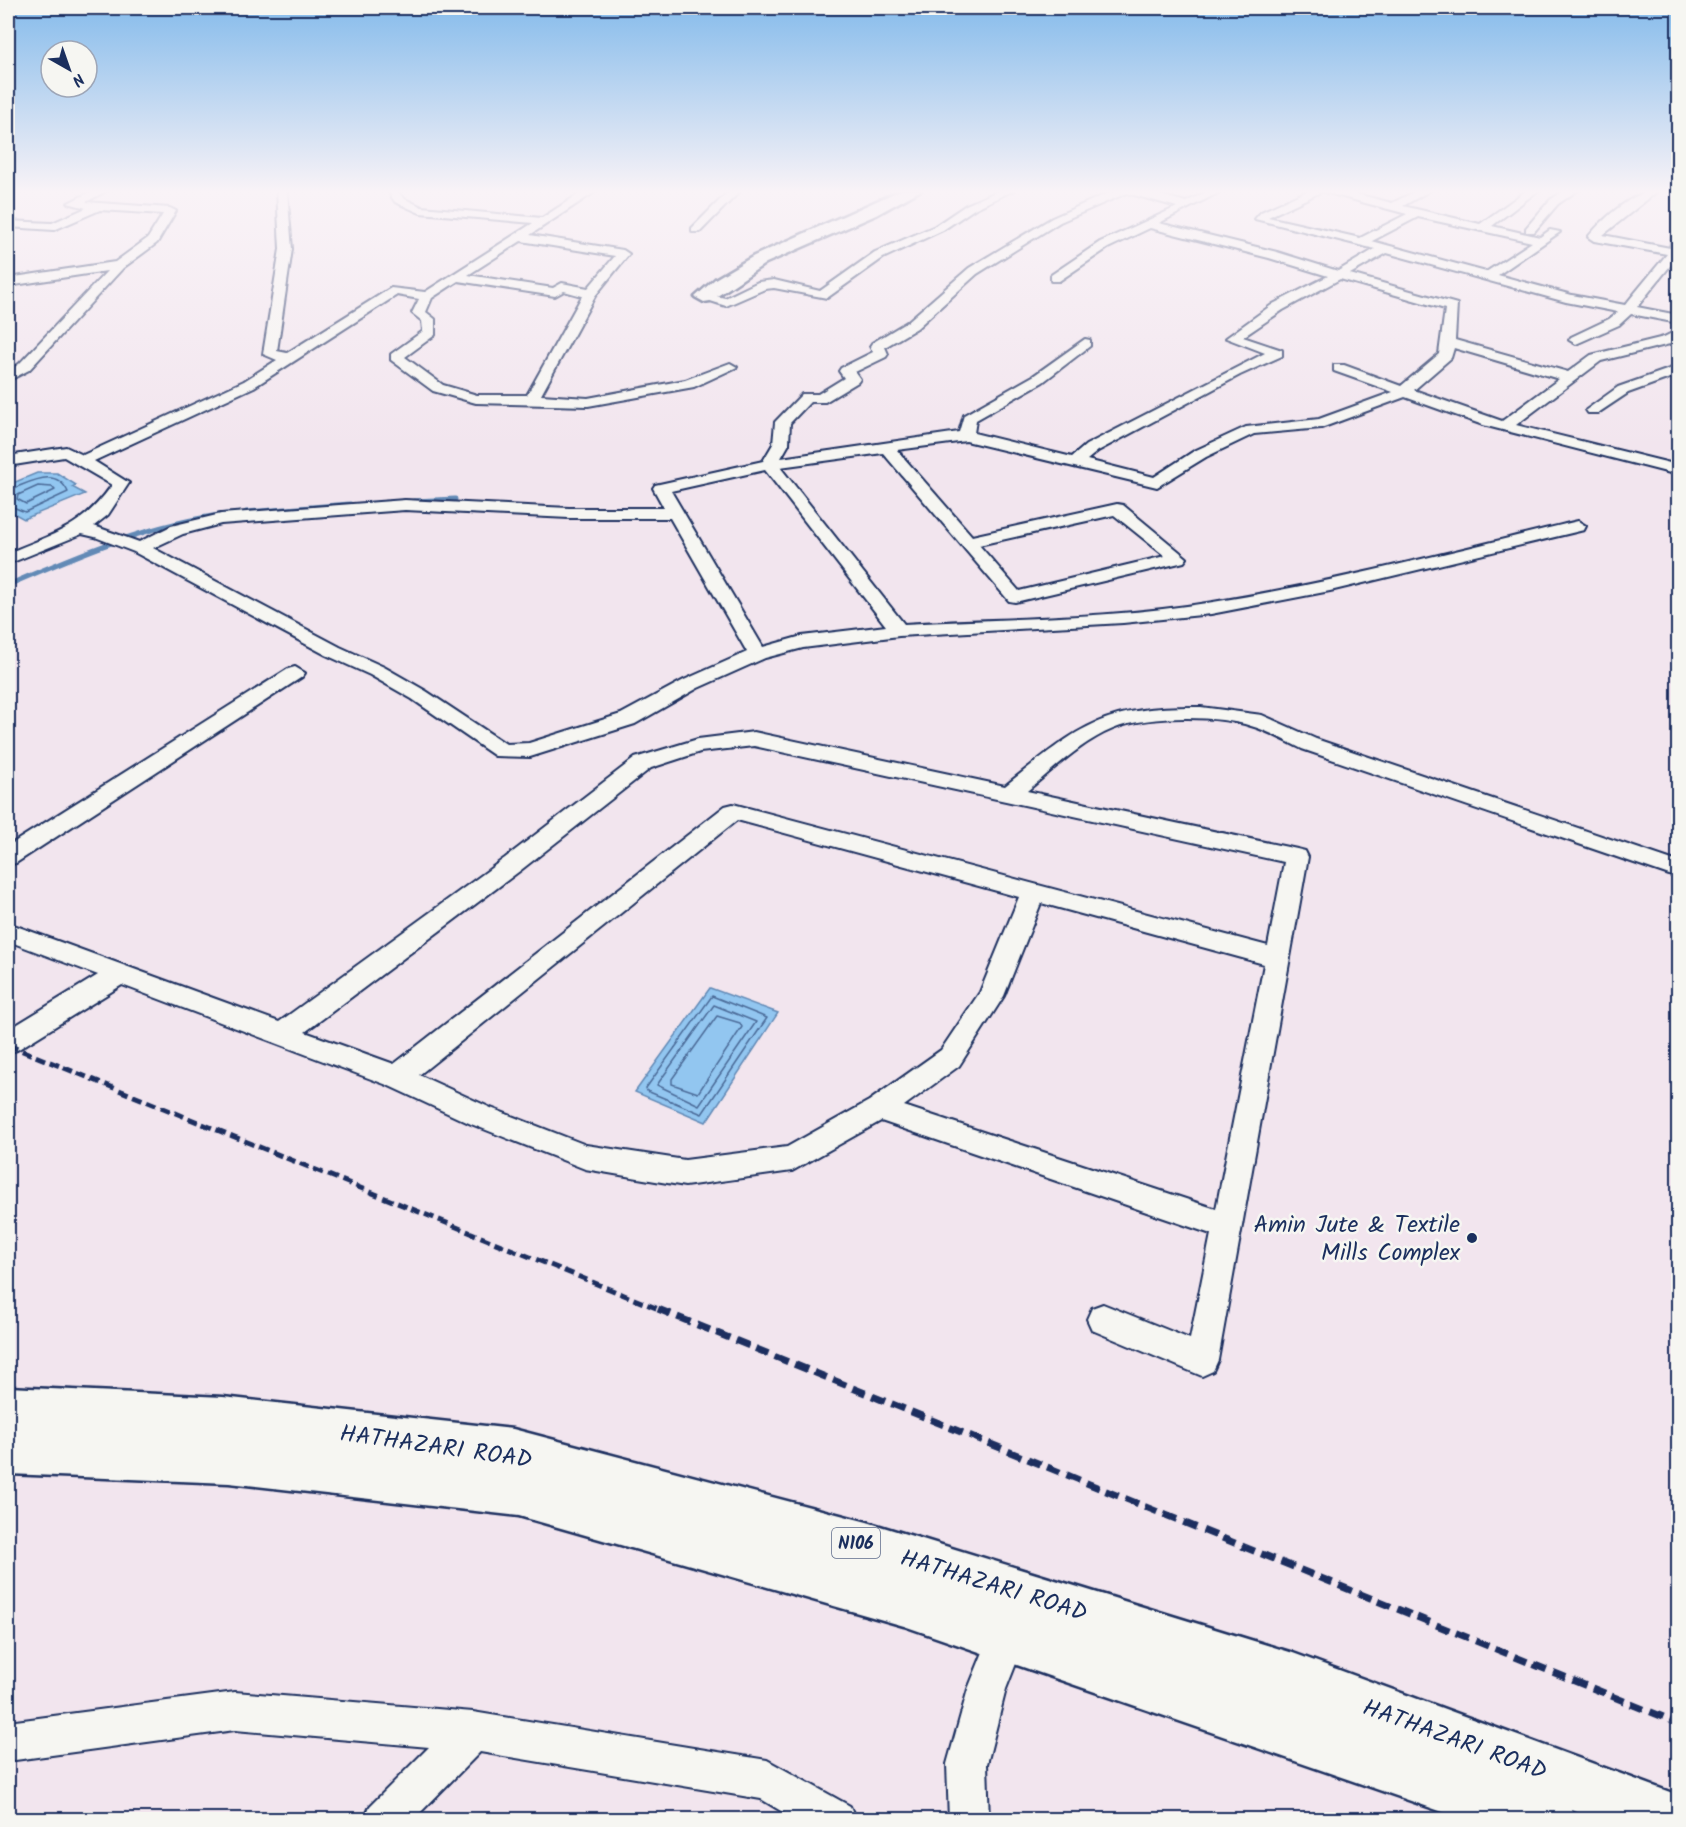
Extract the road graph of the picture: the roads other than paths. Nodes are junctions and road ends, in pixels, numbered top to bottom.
1 (52, 275) edge
2 (109, 275) edge
3 (282, 275) edge
4 (457, 275) edge
5 (605, 275) edge
6 (736, 275) edge
7 (850, 275) edge
8 (968, 275) edge
9 (1060, 275) edge
10 (1480, 275) edge
11 (1490, 275) edge
12 (1657, 275) edge
13 (1339, 276) joint
14 (454, 277) junction
15 (1487, 277) junction
16 (1056, 278) dead end
17 (8, 282) edge
18 (589, 295) junction
19 (427, 296) junction
20 (704, 297) joint
21 (1628, 310) junction
22 (1678, 319) edge
23 (1678, 334) edge
24 (1576, 340) dead end
25 (1446, 342) junction
26 (1085, 343) dead end
27 (289, 358) junction
28 (730, 367) dead end
29 (1339, 368) dead end
30 (1678, 370) edge
31 (8, 377) edge
32 (1569, 377) junction
33 (1405, 390) junction
34 (532, 399) junction
35 (1593, 410) dead end
36 (1505, 426) junction
37 (966, 436) junction
38 (887, 448) junction
39 (8, 461) edge
40 (82, 461) junction
41 (1077, 461) junction
42 (769, 464) junction
43 (1678, 470) edge
44 (676, 513) junction
45 (1578, 526) dead end
46 (80, 529) junction
47 (968, 542) junction
48 (132, 545) junction
49 (8, 559) edge
50 (899, 630) junction
51 (758, 654) junction
52 (295, 673) dead end
53 (1010, 794) junction
54 (8, 857) edge
55 (1678, 870) edge
56 (1033, 892) junction
57 (8, 932) edge
58 (1278, 958) junction
59 (120, 974) junction
60 (284, 1033) junction
61 (8, 1044) edge
62 (397, 1077) junction
63 (879, 1109) junction
64 (1227, 1226) junction
65 (1103, 1319) dead end
66 (8, 1410) edge
67 (8, 1451) edge
68 (1007, 1638) junction
69 (473, 1731) junction
70 (8, 1742) edge
71 (1536, 1817) edge
72 (384, 1820) edge
73 (836, 1820) edge
74 (969, 1820) edge
75 (1672, 1820) edge

1 - 17 street
2 - 31 street
3 - 27 street
4 - 14 street
5 - 18 street
6 - 20 main road
7 - 20 street
8 - 42 street
9 - 16 street
10 - 15 street
11 - 15 street
12 - 21 street
13 - 25 street
13 - 41 street
14 - 18 street
14 - 19 street
15 - 21 street
18 - 34 street
19 - 27 street
19 - 34 street
21 - 22 street
21 - 24 street
23 - 32 street
25 - 32 street
25 - 33 street
26 - 37 street
27 - 40 street
28 - 34 street
29 - 33 street
30 - 35 street
32 - 36 street
33 - 36 street
33 - 41 street
36 - 43 street
37 - 38 street
37 - 41 street
38 - 42 street
38 - 47 street
39 - 40 street
40 - 46 street
42 - 44 street
42 - 50 street
44 - 48 street
44 - 51 street
45 - 50 street
46 - 48 street
46 - 49 street
47 - 47 street
48 - 51 street
50 - 51 street
52 - 54 street
53 - 55 street
53 - 58 street
53 - 60 street
56 - 58 street
56 - 62 street
56 - 63 street
57 - 59 street
58 - 64 street
59 - 60 street
59 - 61 street
60 - 62 street
62 - 63 street
63 - 64 street
64 - 65 street
66 - 75 main road, HATHAZARI ROAD / N106
67 - 68 main road, HATHAZARI ROAD / N106
68 - 71 main road, HATHAZARI ROAD / N106
68 - 74 street
69 - 70 street
69 - 72 street
69 - 73 street

